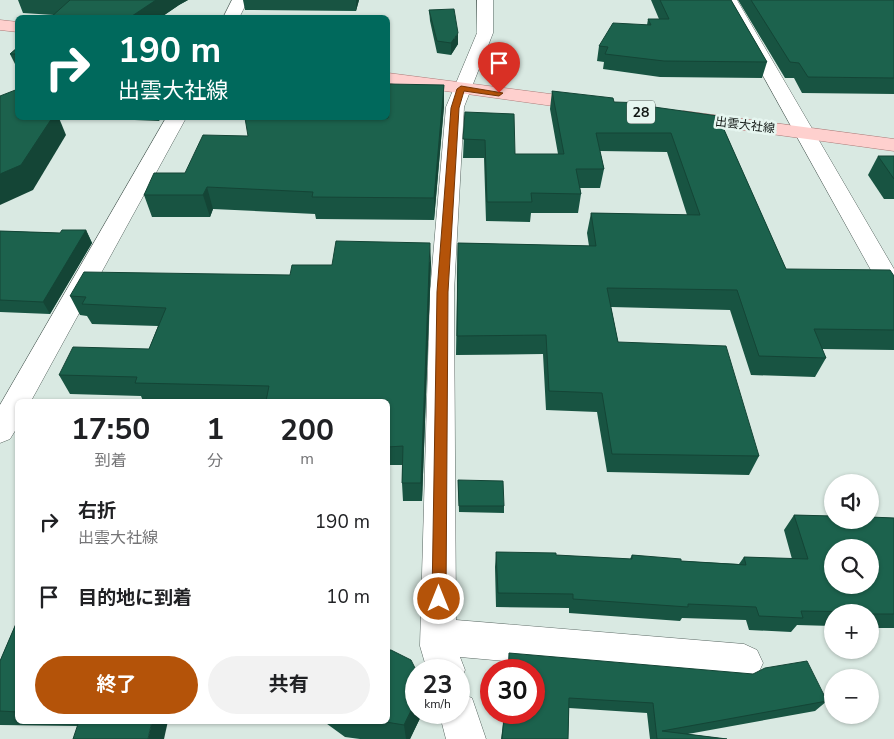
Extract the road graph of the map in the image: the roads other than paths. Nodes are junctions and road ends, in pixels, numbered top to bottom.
1 (240, 0) edge
2 (486, 0) edge
3 (729, 0) edge
4 (232, 15) edge
5 (0, 25) edge
6 (15, 27) edge
7 (390, 78) edge
8 (461, 89) junction
9 (607, 107) edge
10 (666, 115) edge
11 (175, 120) edge
12 (802, 132) junction
13 (894, 144) edge
14 (894, 290) edge
15 (18, 399) edge
16 (15, 404) edge
17 (0, 431) edge
18 (442, 653) edge
19 (744, 663) dead end
20 (462, 724) edge
21 (466, 739) edge

1 - 4 street
2 - 8 street
3 - 12 street
5 - 6 main road
7 - 8 main road, 28
8 - 9 main road, 28
8 - 18 street
10 - 12 main road, 出雲大社線 / 28
11 - 15 street
12 - 13 main road, 出雲大社線 / 28
12 - 14 street
16 - 17 street
18 - 19 street
20 - 21 street

